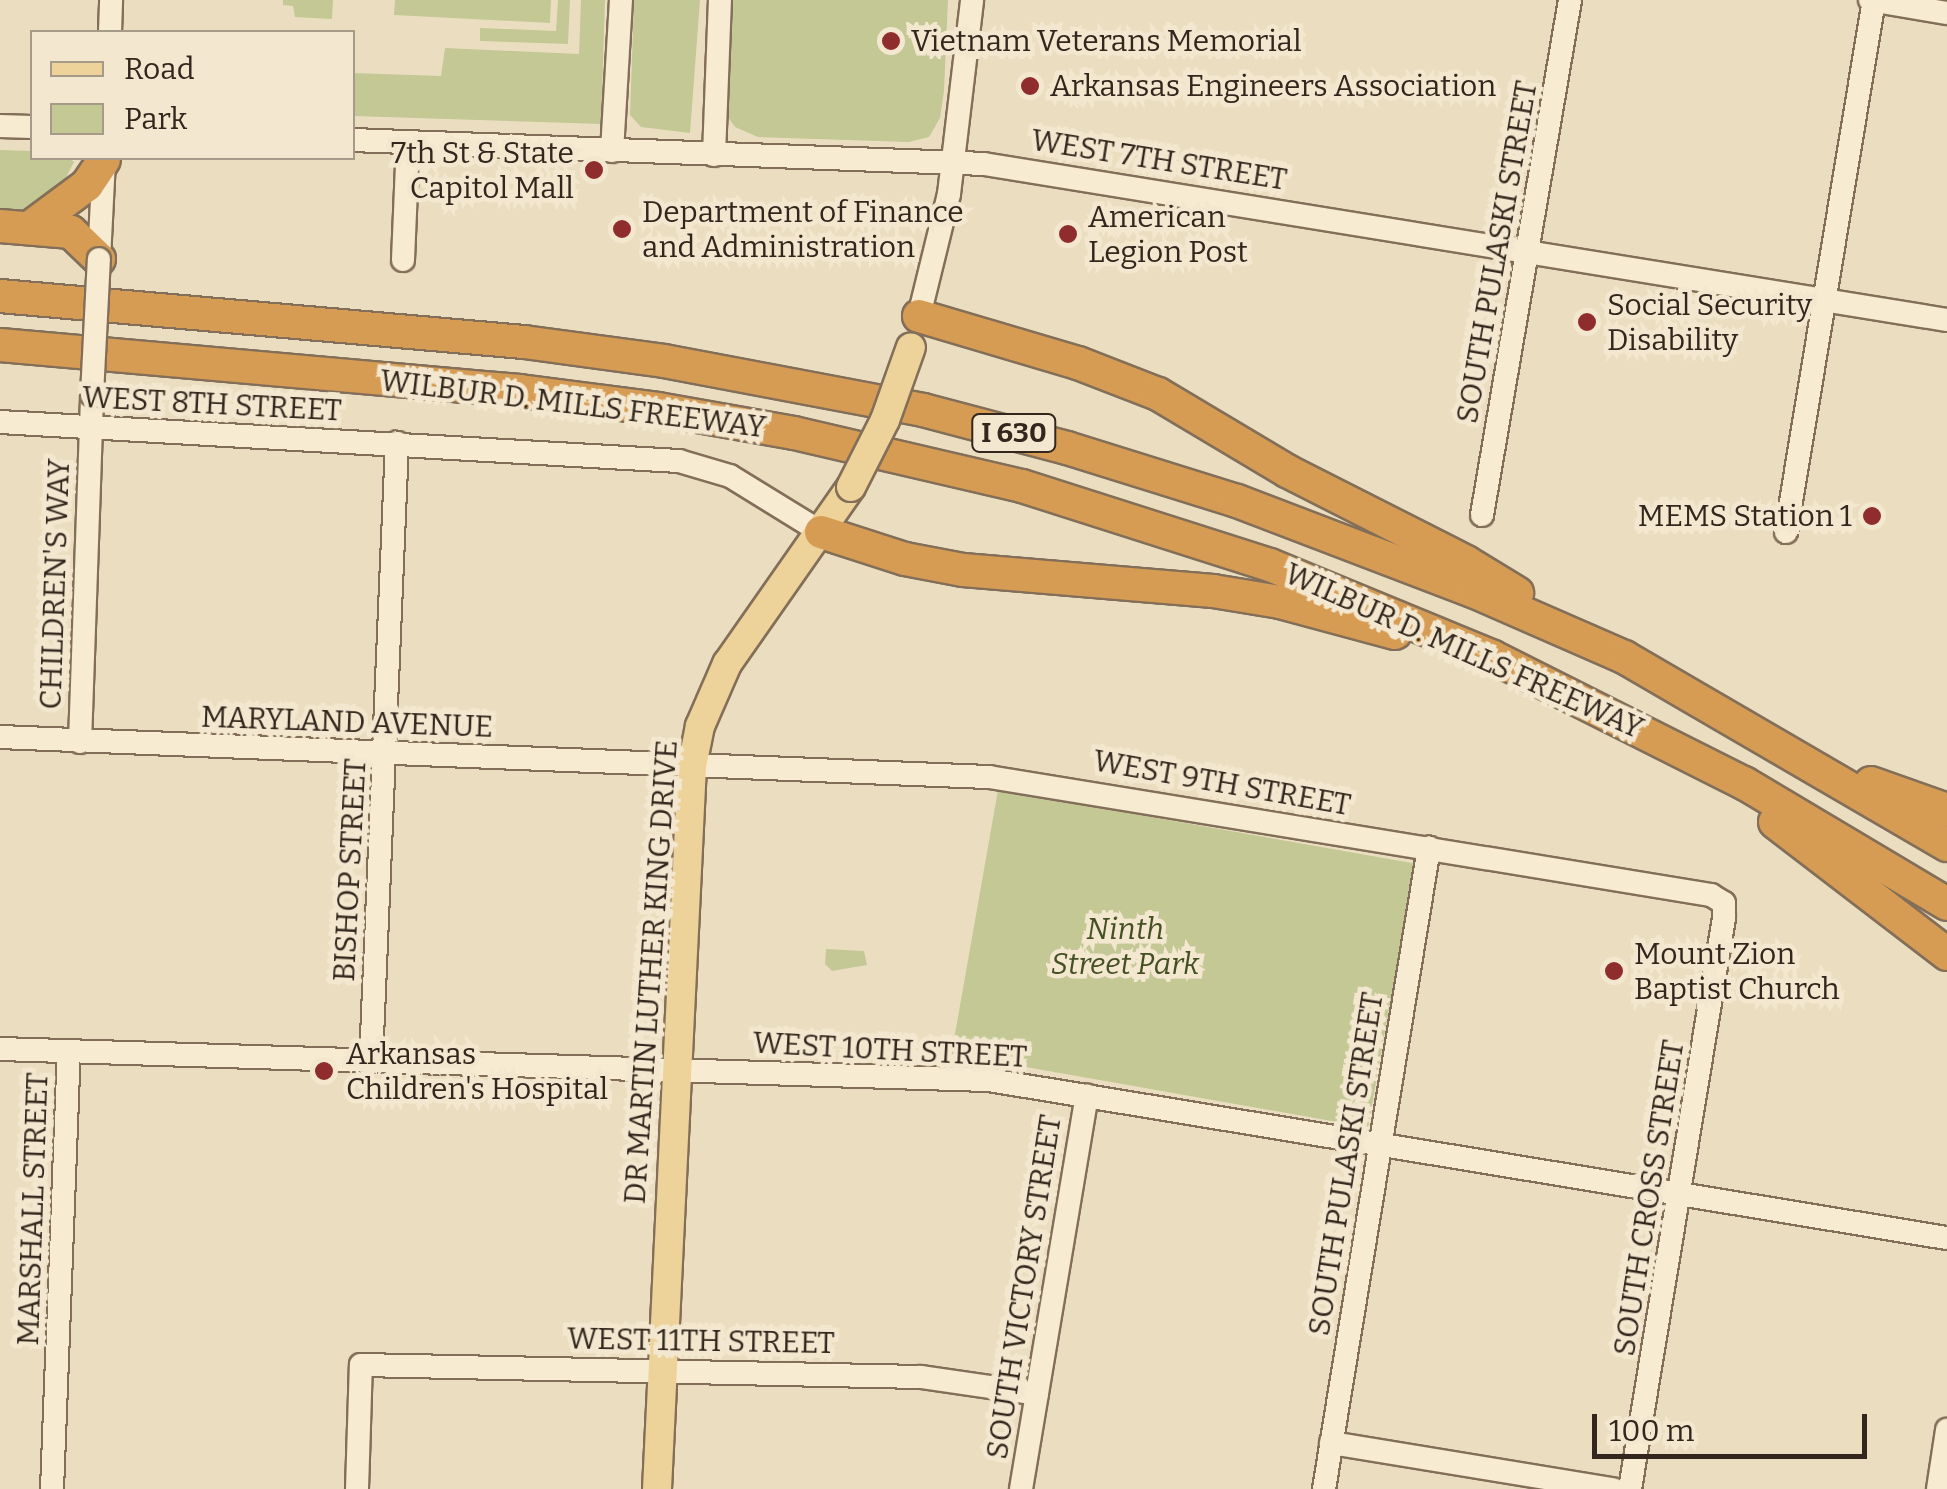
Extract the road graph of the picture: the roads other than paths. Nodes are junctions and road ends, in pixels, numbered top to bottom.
1 (111, 0) edge
2 (621, 0) edge
3 (720, 0) edge
4 (972, 0) edge
5 (1570, 0) edge
6 (1873, 0) edge
7 (1947, 13) edge
8 (110, 30) edge
9 (0, 126) edge
10 (30, 127) edge
11 (355, 140) edge
12 (408, 142) junction
13 (612, 151) junction
14 (714, 155) junction
15 (103, 160) edge
16 (104, 160) edge
17 (954, 162) junction
18 (16, 226) edge
19 (1528, 251) junction
20 (99, 259) junction
21 (403, 260) dead end
22 (0, 296) edge
23 (1824, 300) junction
24 (1947, 320) edge
25 (915, 332) junction
26 (0, 346) edge
27 (0, 422) edge
28 (90, 428) junction
29 (397, 443) junction
30 (1482, 515) dead end
31 (821, 532) junction
32 (1786, 532) dead end
33 (1494, 657) junction
34 (1624, 658) junction
35 (0, 737) edge
36 (80, 742) junction
37 (1671, 744) junction
38 (1790, 752) junction
39 (386, 753) junction
40 (692, 766) junction
41 (1947, 810) edge
42 (1947, 845) edge
43 (1429, 848) junction
44 (1947, 904) edge
45 (1724, 916) joint
46 (1947, 954) edge
47 (0, 1049) edge
48 (69, 1050) junction
49 (371, 1061) junction
50 (674, 1070) junction
51 (1087, 1095) junction
52 (1380, 1144) junction
53 (1681, 1196) junction
54 (1946, 1238) edge
55 (661, 1370) junction
56 (1037, 1394) junction
57 (1947, 1430) edge
58 (1332, 1443) junction
59 (52, 1489) edge
60 (357, 1489) edge
61 (657, 1489) edge
62 (1021, 1489) edge
63 (1324, 1489) edge
64 (1612, 1489) edge
65 (1630, 1489) edge
66 (1938, 1489) edge

1 - 8 street
2 - 13 street
3 - 14 street
4 - 17 street, DR MARTIN LUTHER KING DRIVE
5 - 19 street, SOUTH PULASKI STREET
6 - 7 street
6 - 23 street
9 - 10 street
11 - 12 street, WEST 7TH STREET
12 - 13 street, WEST 7TH STREET
12 - 21 street
13 - 14 street, WEST 7TH STREET
14 - 17 street, WEST 7TH STREET
15 - 18 highway
16 - 20 street
17 - 19 street, WEST 7TH STREET
17 - 25 street, DR MARTIN LUTHER KING DRIVE
18 - 20 highway
19 - 23 street, WEST 7TH STREET
19 - 30 street, SOUTH PULASKI STREET
20 - 28 street, bridge
22 - 34 highway, WILBUR D. MILLS FREEWAY / I 630
23 - 24 street, WEST 7TH STREET
23 - 32 street
25 - 31 main road, DR MARTIN LUTHER KING DRIVE, bridge
25 - 34 highway
26 - 33 highway, WILBUR D. MILLS FREEWAY / I 630
27 - 28 street, WEST 8TH STREET
28 - 29 street, WEST 8TH STREET
28 - 36 street, CHILDREN'S WAY
29 - 31 street, WEST 8TH STREET
29 - 39 street, BISHOP STREET
31 - 33 highway
31 - 40 main road, DR MARTIN LUTHER KING DRIVE
33 - 37 highway, WILBUR D. MILLS FREEWAY / I 630
34 - 38 highway, WILBUR D. MILLS FREEWAY / I 630
35 - 36 street, MARYLAND AVENUE
36 - 39 street, MARYLAND AVENUE
37 - 44 highway, WILBUR D. MILLS FREEWAY / I 630
37 - 46 highway
38 - 41 highway
38 - 42 highway, WILBUR D. MILLS FREEWAY / I 630
39 - 40 street, MARYLAND AVENUE
39 - 49 street, BISHOP STREET
40 - 43 street, WEST 9TH STREET
40 - 50 main road, DR MARTIN LUTHER KING DRIVE
43 - 45 street, WEST 9TH STREET
43 - 52 street, SOUTH PULASKI STREET
45 - 53 street, SOUTH CROSS STREET
47 - 48 street, WEST 10TH STREET
48 - 49 street, WEST 10TH STREET
48 - 59 street, MARSHALL STREET
49 - 50 street, WEST 10TH STREET
50 - 51 street, WEST 10TH STREET
50 - 55 main road, DR MARTIN LUTHER KING DRIVE
51 - 52 street, WEST 10TH STREET
51 - 56 street, SOUTH VICTORY STREET
52 - 53 street, WEST 10TH STREET
52 - 58 street, SOUTH PULASKI STREET
53 - 54 street, WEST 10TH STREET
53 - 65 street, SOUTH CROSS STREET
55 - 56 street, WEST 11TH STREET
55 - 60 street, WEST 11TH STREET
55 - 61 main road, DR MARTIN LUTHER KING DRIVE
56 - 62 street, SOUTH VICTORY STREET
57 - 66 street
58 - 63 street, SOUTH PULASKI STREET
58 - 64 street

